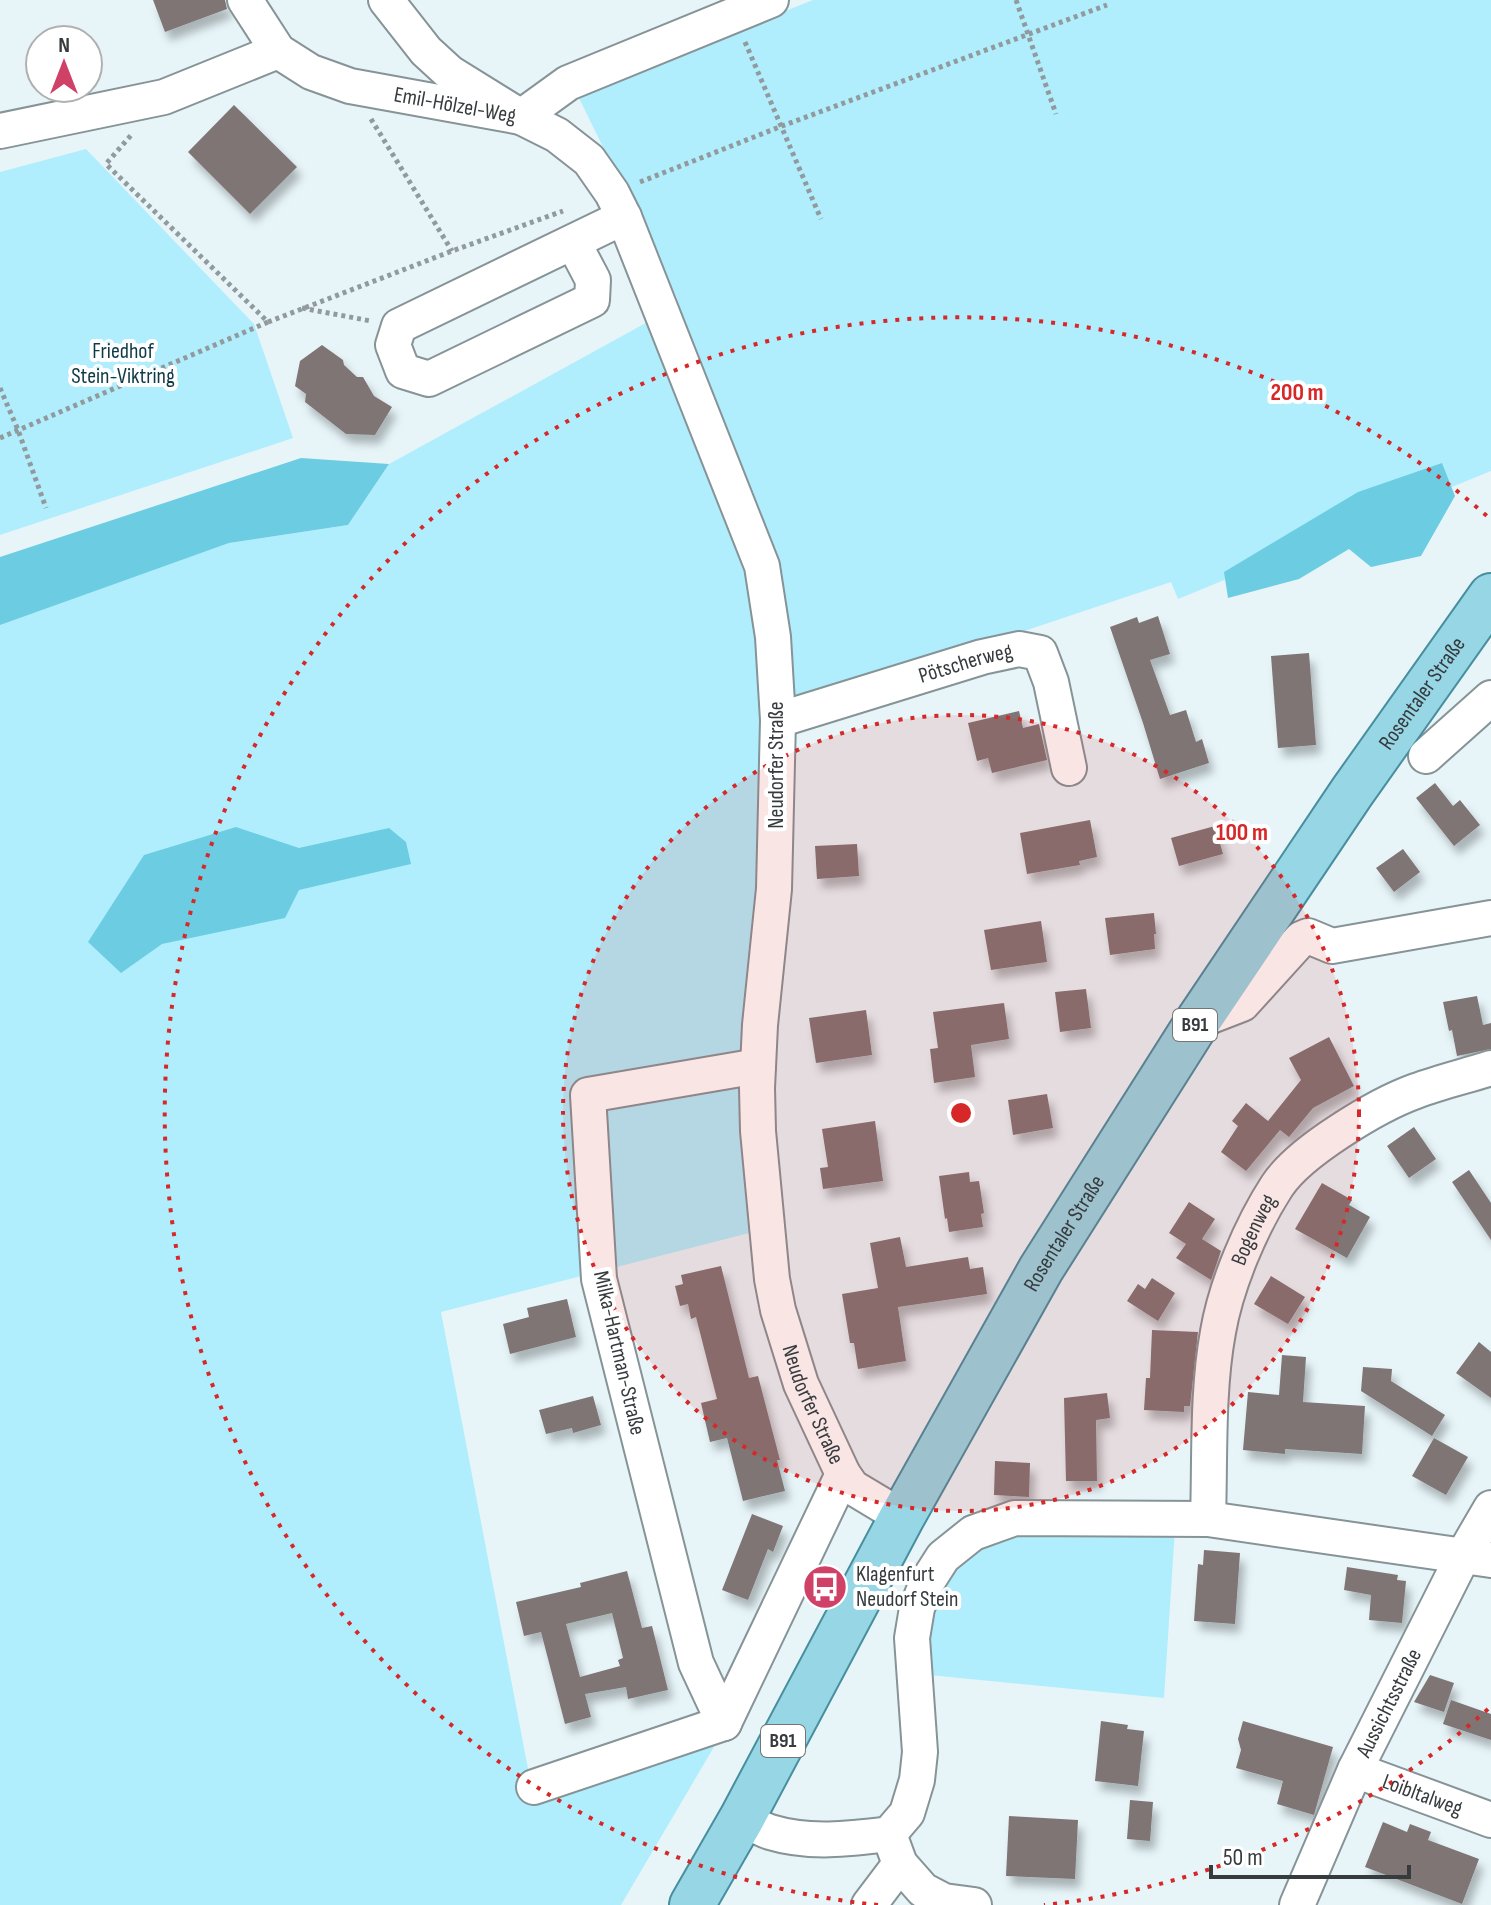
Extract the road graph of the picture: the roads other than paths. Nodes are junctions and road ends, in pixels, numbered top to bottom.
1 (245, 0) edge
2 (386, 0) edge
3 (771, 0) edge
4 (278, 51) junction
5 (521, 117) junction
6 (0, 131) edge
7 (618, 205) junction
8 (573, 242) junction
9 (1491, 596) edge
10 (1491, 698) edge
11 (778, 720) junction
12 (1426, 756) dead end
13 (1069, 768) dead end
14 (1491, 918) edge
15 (1198, 1021) junction
16 (758, 1066) junction
17 (1491, 1068) edge
18 (843, 1474) junction
19 (1491, 1508) edge
20 (902, 1517) junction
21 (1208, 1519) junction
22 (1477, 1558) edge
23 (724, 1723) junction
24 (1355, 1770) junction
25 (534, 1787) dead end
26 (742, 1818) junction
27 (1491, 1820) edge
28 (894, 1849) junction
29 (692, 1905) edge
30 (869, 1905) edge
31 (974, 1905) edge
32 (1297, 1905) edge

1 - 4 street, Emil-Hölzel-Weg
2 - 5 street
3 - 5 street, Emil-Hölzel-Weg
4 - 5 street, Emil-Hölzel-Weg
4 - 6 street
5 - 7 street, Neudorfer Straße
7 - 8 street
7 - 11 street, Neudorfer Straße
8 - 8 street
9 - 15 main road, Rosentaler Straße / B91
10 - 12 street
11 - 13 street, Pötscherweg
11 - 16 street, Neudorfer Straße
14 - 15 street
15 - 20 main road, Rosentaler Straße / B91
16 - 18 street, Neudorfer Straße
16 - 23 street, Milka-Hartman-Straße
17 - 21 street, Bogenweg
18 - 20 street, Neudorfer Straße
18 - 23 street, Neudorfer Straße
19 - 22 street, Aussichtsstraße
20 - 26 main road, Rosentaler Straße / B91
21 - 22 street
21 - 28 street
22 - 24 street, Aussichtsstraße
23 - 25 street
24 - 27 street, Loibltalweg
24 - 32 street, Aussichtsstraße
26 - 28 street
26 - 29 main road, Rosentaler Straße / B91
28 - 30 street
28 - 31 street

